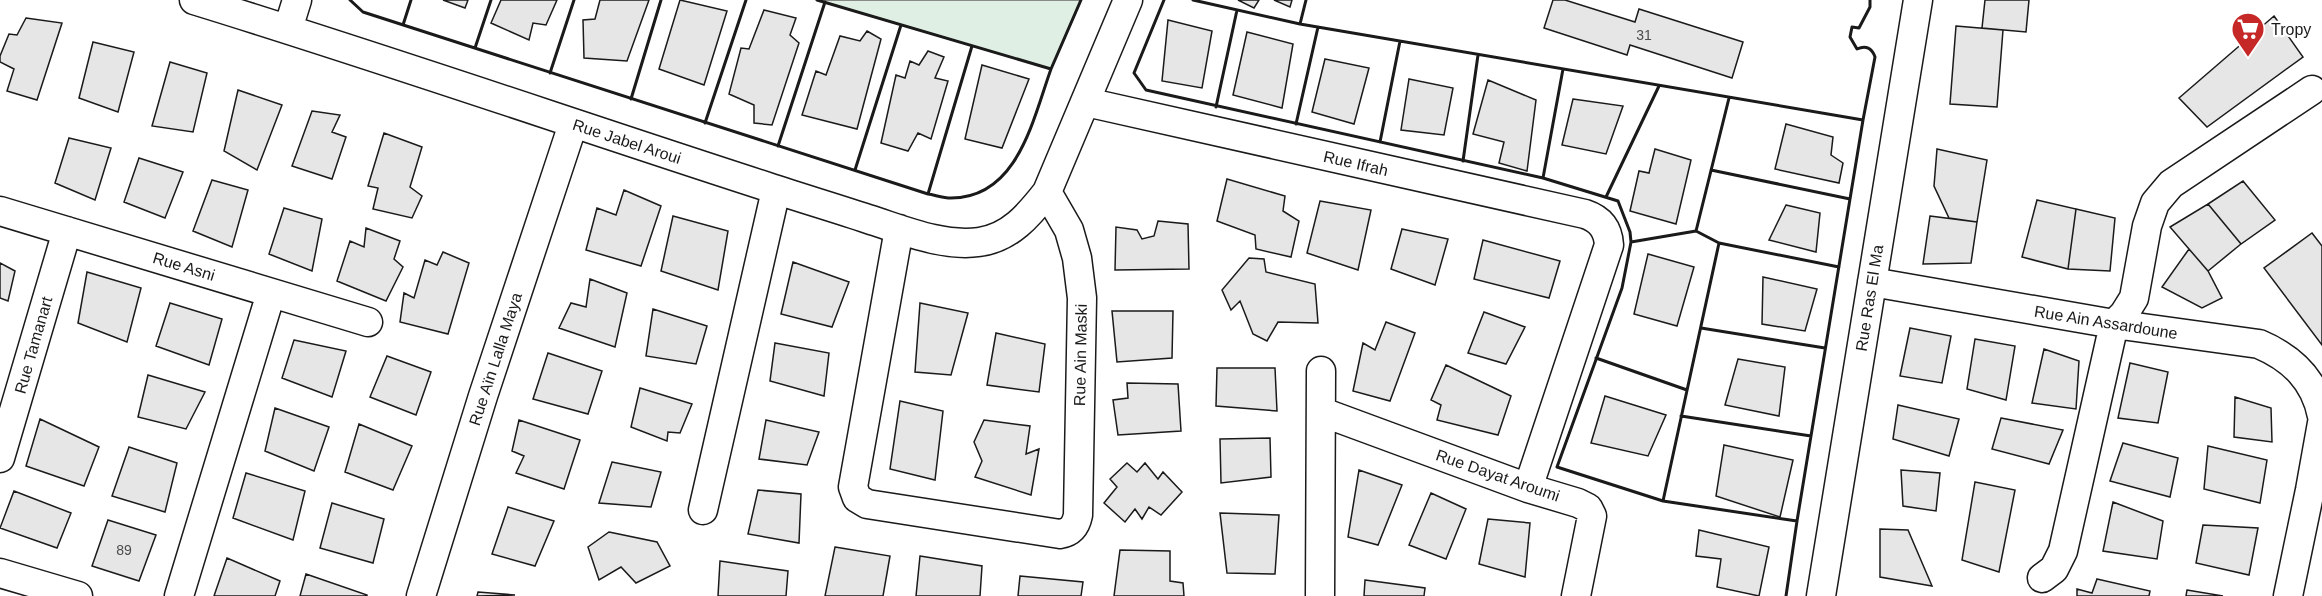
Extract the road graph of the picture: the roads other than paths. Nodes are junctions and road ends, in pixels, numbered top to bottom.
1 (194, 0) edge
2 (297, 0) edge
3 (1128, 0) edge
4 (1918, 0) edge
5 (288, 29) junction
6 (2312, 90) dead end
7 (1086, 102) junction
8 (573, 124) junction
9 (776, 190) junction
10 (1047, 192) junction
11 (0, 211) edge
12 (899, 229) junction
13 (67, 231) junction
14 (1872, 282) junction
15 (271, 293) junction
16 (368, 322) dead end
17 (2114, 324) junction
18 (1321, 371) dead end
19 (1322, 412) junction
20 (2321, 412) edge
21 (0, 458) edge
22 (1528, 488) junction
23 (2316, 492) edge
24 (703, 510) dead end
25 (0, 573) edge
26 (2042, 578) dead end
27 (78, 596) edge
28 (179, 596) edge
29 (421, 596) edge
30 (1320, 596) edge
31 (1576, 596) edge
32 (1821, 596) edge
33 (2288, 596) edge

1 - 5 street, Rue Jabel Aroui
2 - 5 street
3 - 7 street, Rue Jabel Aroui
4 - 14 street, Rue Ras El Ma
5 - 8 street, Rue Jabel Aroui
6 - 17 street
7 - 10 street, Rue Jabel Aroui
7 - 22 street, Rue Ifrah
8 - 9 street, Rue Jabel Aroui
8 - 29 street, Rue Aïn Lalla Maya
9 - 12 street, Rue Jabel Aroui
9 - 24 street
10 - 12 street, Rue Jabel Aroui
10 - 12 street, Rue Ain Maski
11 - 13 street, Rue Asni
13 - 15 street, Rue Asni
13 - 21 street, Rue Tamanart
14 - 17 street, Rue Ain Assardoune
14 - 32 street, Rue Ras El Ma
15 - 16 street, Rue Asni
15 - 28 street
17 - 20 street, Rue Ain Assardoune
17 - 26 street
18 - 19 street
19 - 22 street, Rue Dayat Aroumi
19 - 30 street
20 - 23 street
22 - 31 street, Rue Dayat Aroumi
23 - 33 street
25 - 27 street

